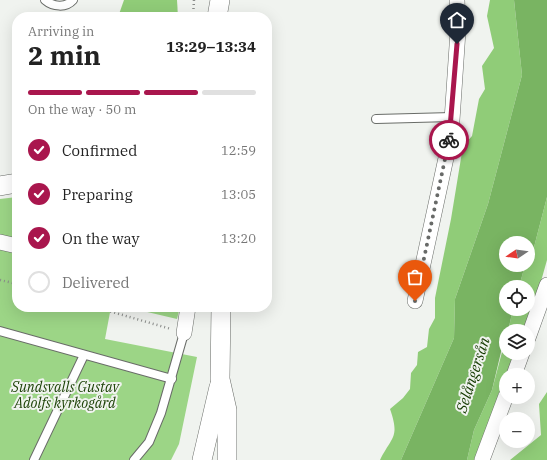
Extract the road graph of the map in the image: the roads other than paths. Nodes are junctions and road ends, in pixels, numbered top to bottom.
1 (45, 0) edge
2 (73, 0) edge
3 (457, 0) edge
4 (452, 117) junction
5 (376, 119) dead end
6 (12, 184) edge
7 (0, 186) edge
8 (0, 242) edge
9 (12, 245) edge
10 (547, 285) edge
11 (415, 301) dead end
12 (187, 312) edge
13 (221, 312) edge
14 (533, 324) edge
15 (0, 331) edge
16 (184, 332) joint
17 (84, 355) junction
18 (172, 378) junction
19 (220, 380) junction
20 (503, 404) edge
21 (34, 460) edge
22 (134, 460) edge
23 (202, 460) edge
24 (226, 460) edge
25 (482, 460) edge

1 - 2 lane
3 - 4 street
4 - 5 lane
4 - 11 street
6 - 7 street
8 - 9 street
10 - 14 street
12 - 16 street
13 - 19 street
15 - 17 lane
16 - 18 lane
17 - 18 lane
17 - 21 lane
18 - 22 lane
19 - 23 street
19 - 24 street
20 - 25 street

